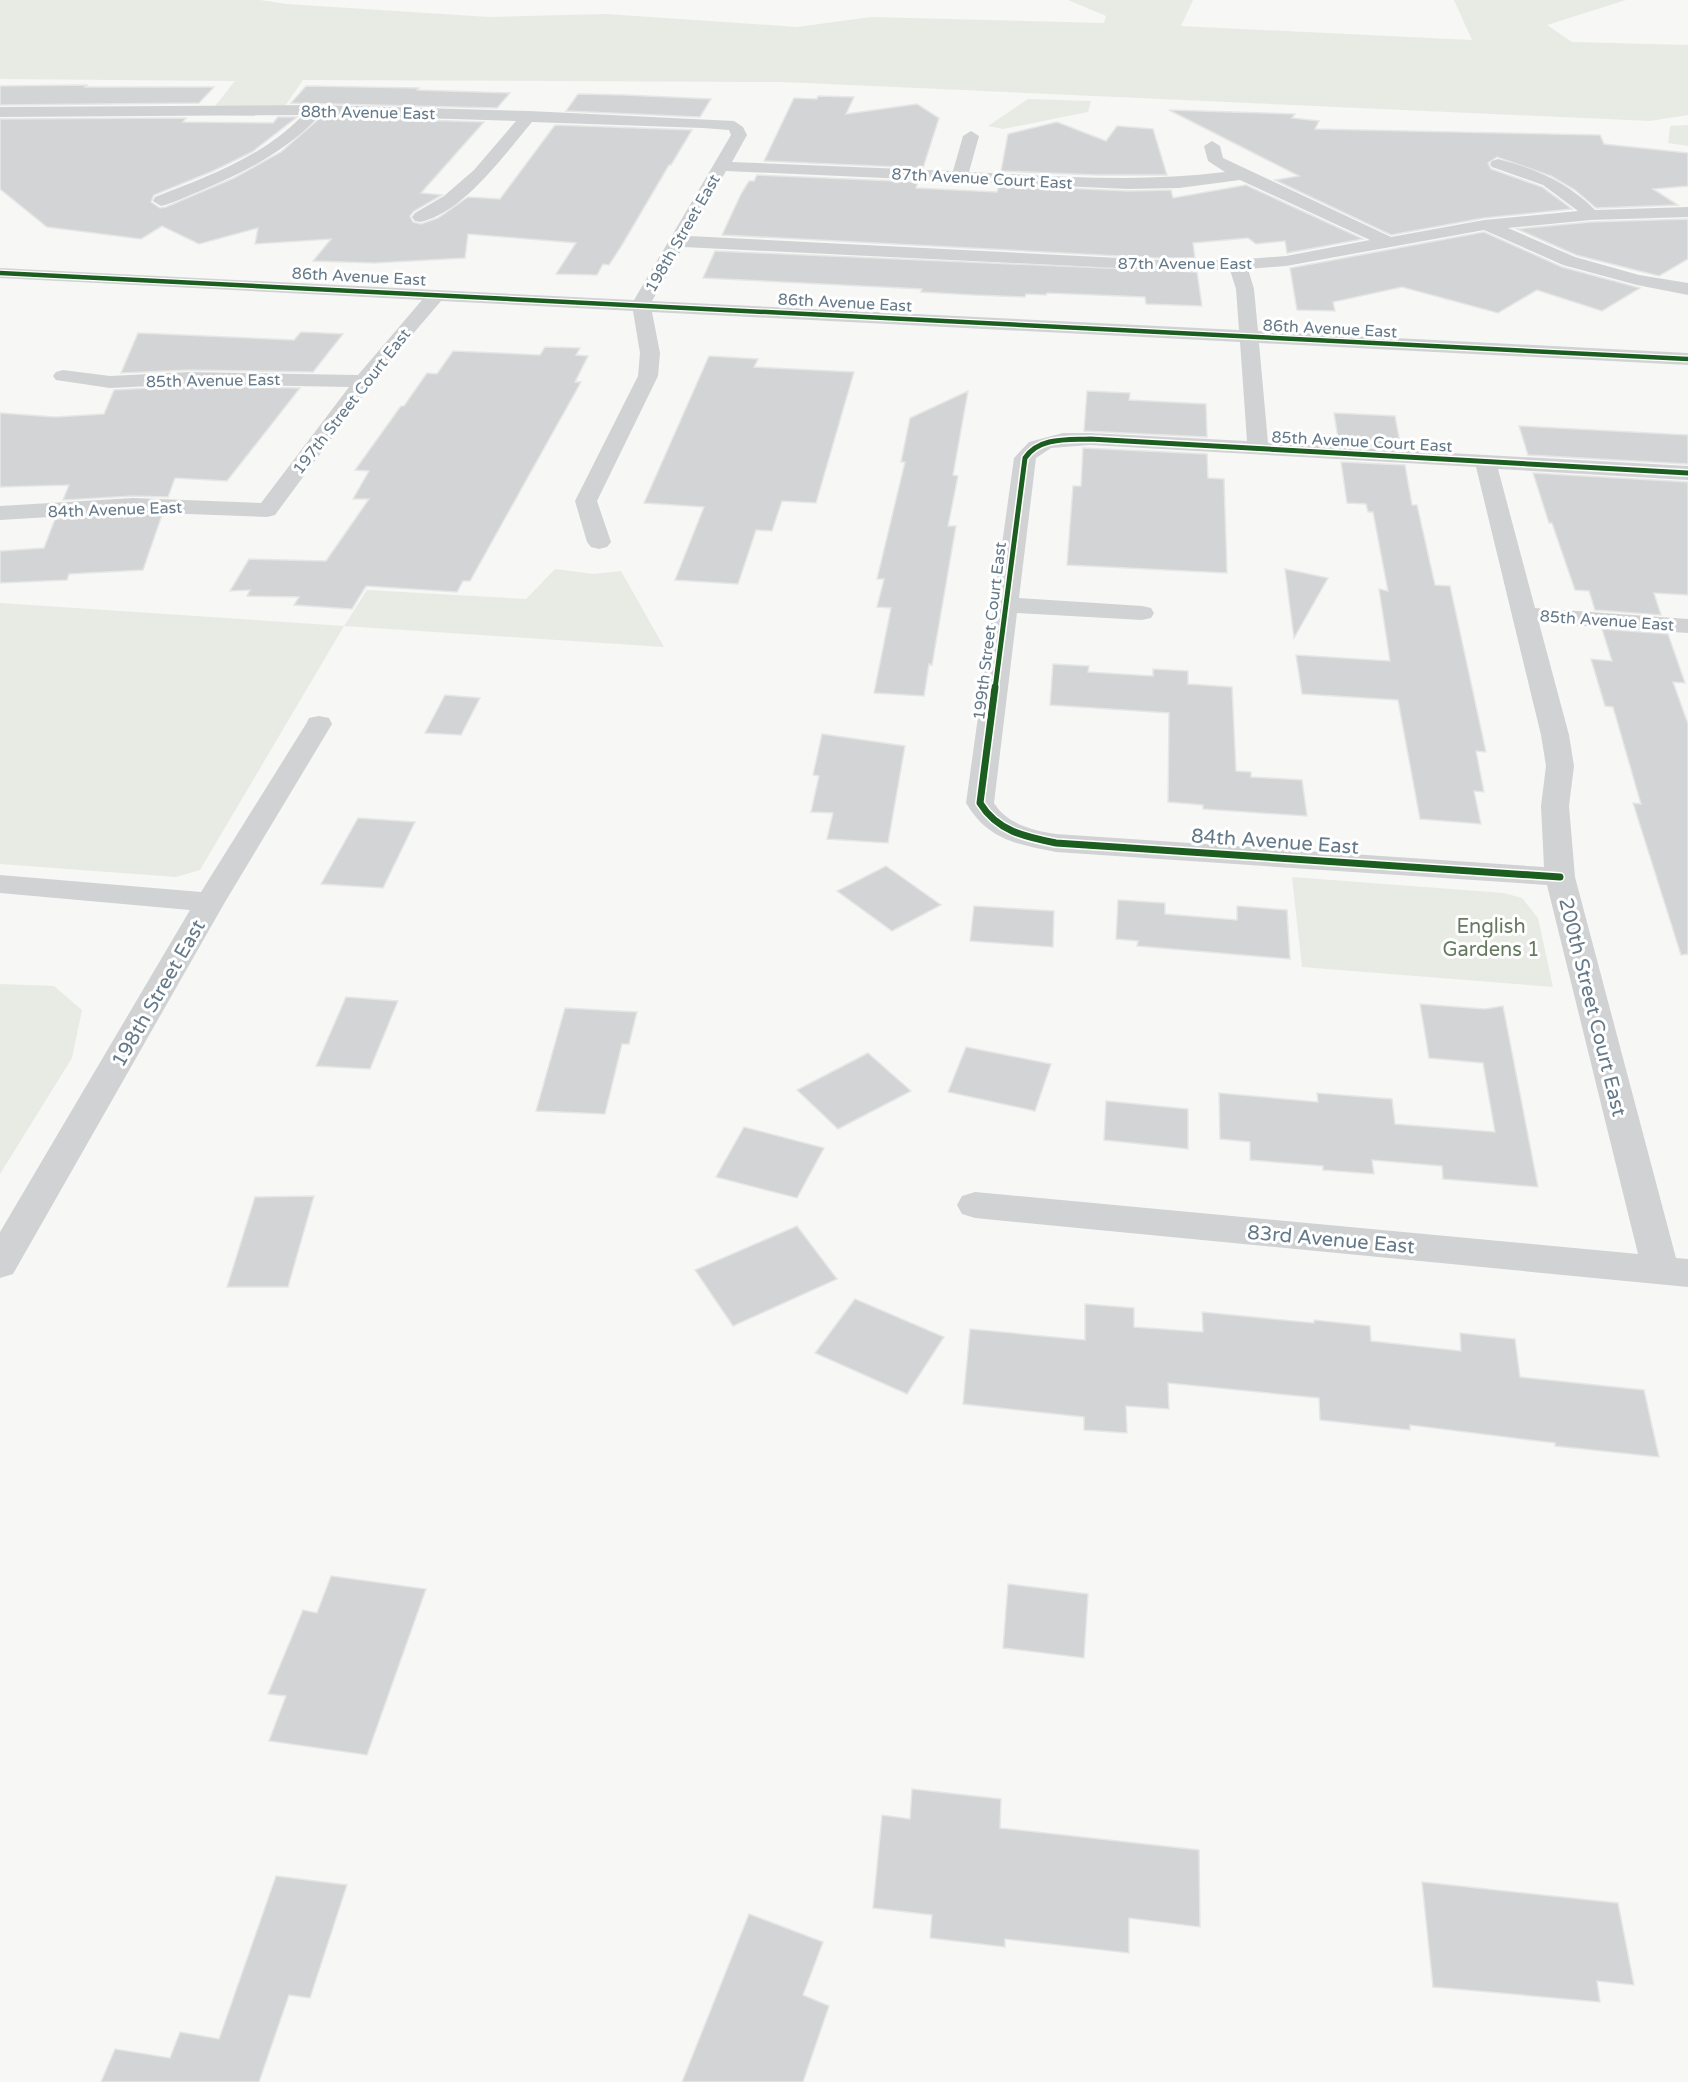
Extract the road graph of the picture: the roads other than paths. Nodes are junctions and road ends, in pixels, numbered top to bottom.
1 (316, 110) junction
2 (2, 114) edge
3 (529, 116) junction
4 (735, 128) joint
5 (971, 136) dead end
6 (1212, 146) dead end
7 (1498, 164) dead end
8 (721, 166) junction
9 (1242, 175) junction
10 (958, 177) junction
11 (161, 201) dead end
12 (1688, 212) edge
13 (1591, 215) junction
14 (421, 217) dead end
15 (1484, 225) junction
16 (678, 241) junction
17 (1388, 242) junction
18 (1235, 265) junction
19 (0, 273) edge
20 (1688, 289) edge
21 (437, 294) junction
22 (641, 304) junction
23 (1248, 337) junction
24 (1688, 359) edge
25 (63, 376) dead end
26 (364, 381) junction
27 (1036, 446) joint
28 (1258, 448) junction
29 (1485, 461) junction
30 (1688, 473) edge
31 (267, 510) joint
32 (0, 513) edge
33 (599, 542) dead end
34 (1005, 605) junction
35 (1142, 613) dead end
36 (1526, 615) junction
37 (1688, 626) edge
38 (320, 724) dead end
39 (992, 821) joint
40 (1560, 877) junction
41 (0, 884) edge
42 (210, 902) junction
43 (975, 1205) dead end
44 (0, 1264) edge
45 (1675, 1272) edge

1 - 2 street, 88th Avenue East
1 - 3 street, 88th Avenue East
1 - 11 street
3 - 4 street, 88th Avenue East
3 - 14 street
4 - 8 street, 198th Street East
5 - 10 street
6 - 9 street
7 - 13 street
8 - 10 street, 87th Avenue Court East
8 - 16 street, 198th Street East
9 - 10 street, 87th Avenue Court East
9 - 17 street
12 - 13 street, 87th Avenue East
13 - 15 street, 87th Avenue East
15 - 17 street, 87th Avenue East
15 - 20 street
16 - 18 street, 87th Avenue East
16 - 22 street, 198th Street East
17 - 18 street, 87th Avenue East
18 - 23 street
19 - 21 street, 86th Avenue East
21 - 22 street, 86th Avenue East
21 - 26 street, 197th Street Court East
22 - 23 street, 86th Avenue East
22 - 33 street, 198th Street East
23 - 24 street, 86th Avenue East
23 - 28 street
25 - 26 street, 85th Avenue East
26 - 31 street, 197th Street Court East
27 - 28 street, 85th Avenue Court East
27 - 34 street, 199th Street Court East
28 - 29 street, 85th Avenue Court East
29 - 30 street, 85th Avenue Court East
29 - 36 street, 200th Street Court East
31 - 32 street, 84th Avenue East
34 - 35 street
34 - 39 street, 199th Street Court East
36 - 37 street, 85th Avenue East
36 - 40 street, 200th Street Court East
38 - 42 street, 198th Street East
39 - 40 street, 84th Avenue East
40 - 45 street, 200th Street Court East
41 - 42 street
42 - 44 street, 198th Street East
43 - 45 street, 83rd Avenue East

